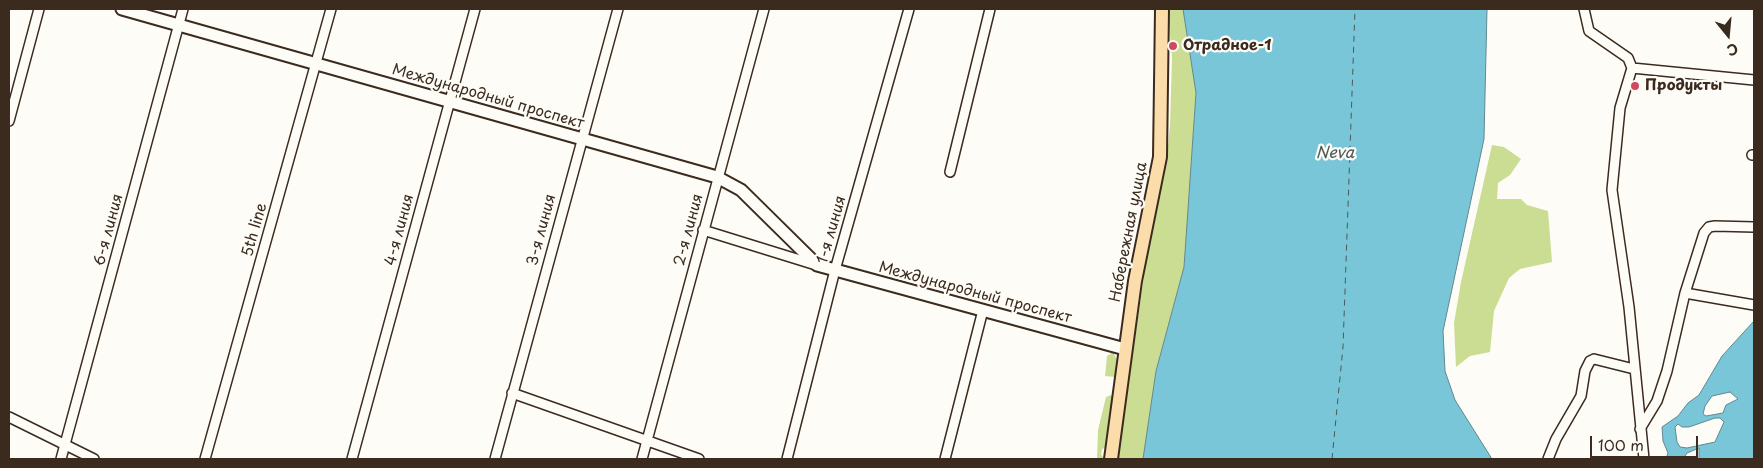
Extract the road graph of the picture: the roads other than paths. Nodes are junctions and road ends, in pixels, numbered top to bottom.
1 (39, 9) edge
2 (122, 9) edge
3 (183, 9) edge
4 (331, 9) edge
5 (475, 9) edge
6 (618, 9) edge
7 (764, 9) edge
8 (909, 9) edge
9 (990, 9) edge
10 (1162, 9) edge
11 (1584, 9) edge
12 (179, 25) junction
13 (316, 64) junction
14 (1632, 68) junction
15 (1754, 80) edge
16 (450, 102) junction
17 (9, 121) edge
18 (581, 139) junction
19 (950, 172) dead end
20 (717, 178) junction
21 (1754, 228) edge
22 (703, 230) junction
23 (817, 265) junction
24 (835, 270) junction
25 (1685, 293) junction
26 (1754, 305) edge
27 (983, 310) junction
28 (1125, 349) junction
29 (1634, 369) junction
30 (512, 392) junction
31 (9, 417) edge
32 (1640, 429) junction
33 (647, 440) junction
34 (66, 446) junction
35 (61, 459) edge
36 (94, 459) edge
37 (205, 459) edge
38 (352, 459) edge
39 (495, 459) edge
40 (642, 459) edge
41 (699, 459) edge
42 (787, 459) edge
43 (945, 459) edge
44 (1111, 459) edge
45 (1548, 459) edge
46 (1644, 459) edge

1 - 17 street
2 - 12 street, Международный проспект
3 - 12 street, 6-я линия
4 - 13 street, 5th line
5 - 16 street, 4-я линия
6 - 18 street, 3-я линия
7 - 20 street, 2-я линия
8 - 24 street, 1-я линия
9 - 19 street
10 - 28 main road, Набережная улица
11 - 14 street
12 - 13 street, Международный проспект
12 - 34 street, 6-я линия
13 - 16 street, Международный проспект
13 - 37 street, 5th line
14 - 15 street
14 - 29 street
16 - 18 street, Международный проспект
16 - 38 street, 4-я линия
18 - 20 street, Международный проспект
18 - 30 street, 3-я линия
20 - 22 street, 2-я линия
20 - 23 street, Международный проспект
21 - 25 street
22 - 23 street, Международный проспект
22 - 33 street, 2-я линия
23 - 24 street, Международный проспект
24 - 27 street, Международный проспект
24 - 42 street, 1-я линия
25 - 26 street
25 - 32 street
27 - 28 street, Международный проспект
27 - 43 street
28 - 44 main road, Набережная улица
29 - 32 street
29 - 45 street
30 - 33 street
30 - 39 street, 3-я линия
31 - 34 street
32 - 46 street
33 - 40 street, 2-я линия
33 - 41 street
34 - 35 street, 6-я линия
34 - 36 street

